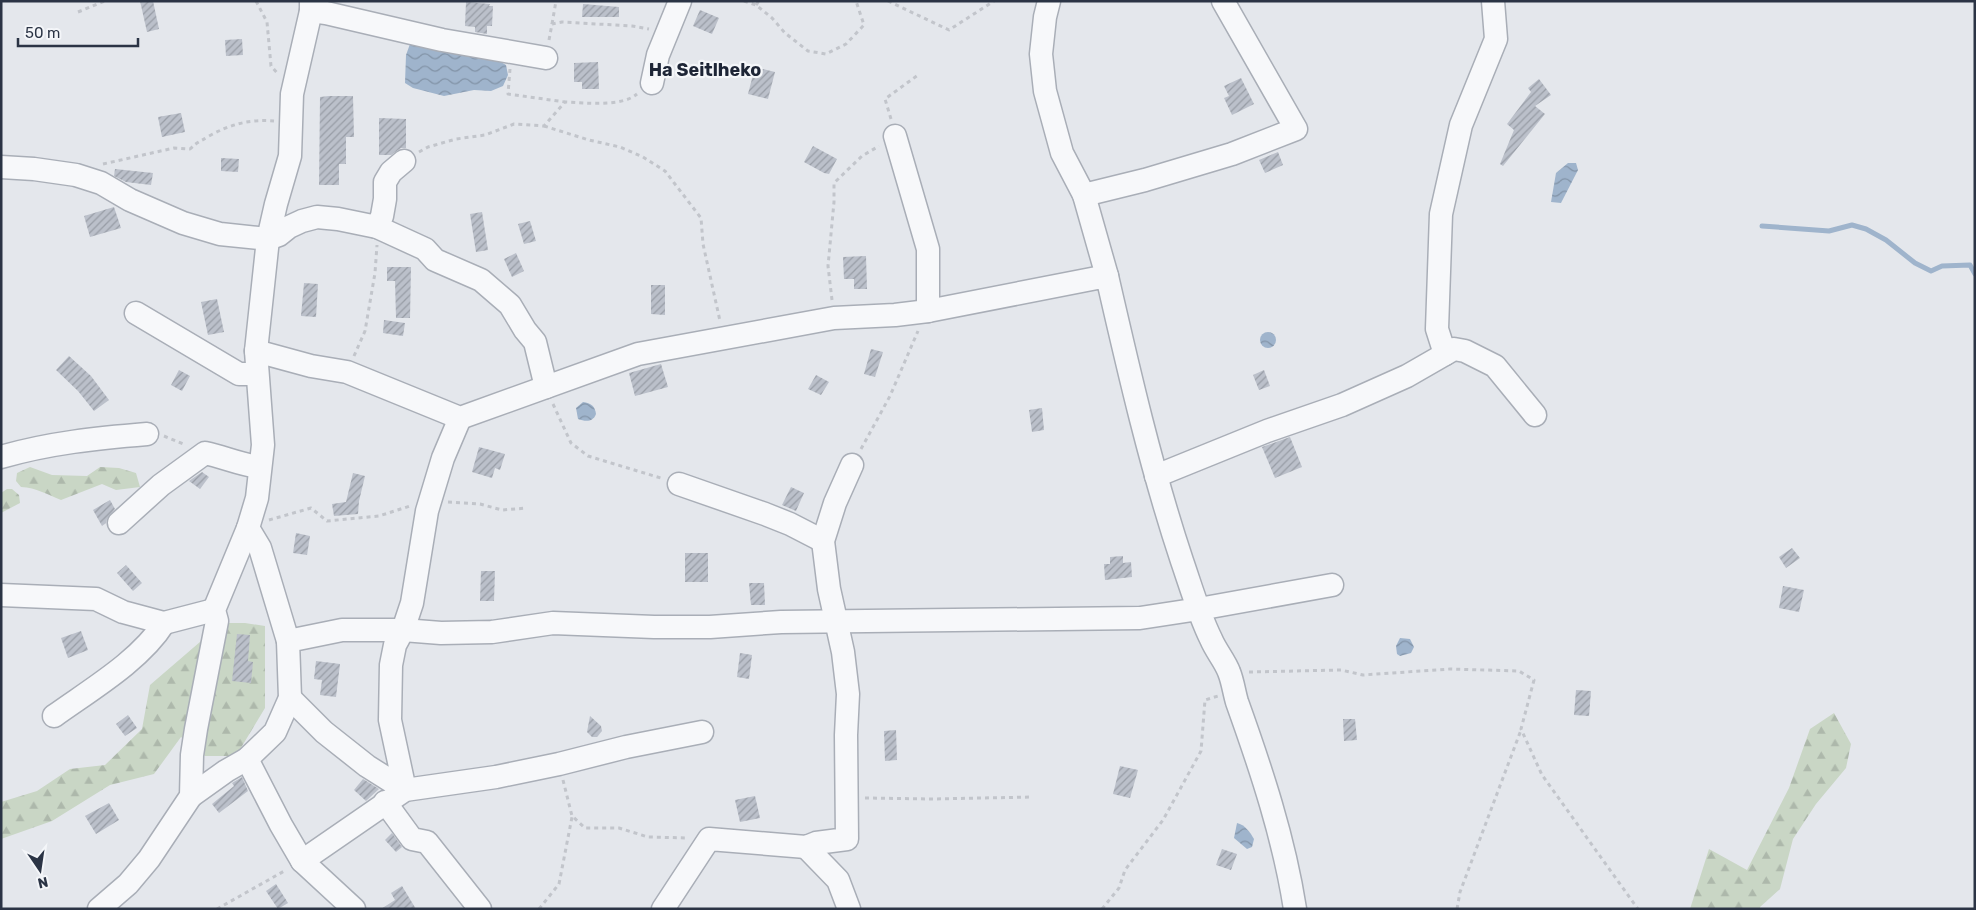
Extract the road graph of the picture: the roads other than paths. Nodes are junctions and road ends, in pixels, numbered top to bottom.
1 (680, 1) edge
2 (1049, 1) edge
3 (1222, 1) edge
4 (1494, 1) edge
5 (311, 6) edge
6 (546, 58) road end
7 (652, 83) road end
8 (895, 136) road end
9 (404, 161) road end
10 (1, 167) edge
11 (1084, 195) junction
12 (378, 227) junction
13 (268, 239) junction
14 (1107, 276) junction
15 (928, 311) junction
16 (136, 313) dead end
17 (256, 351) junction
18 (1445, 354) junction
19 (258, 374) junction
20 (546, 387) junction
21 (1535, 415) dead end
22 (460, 418) junction
23 (147, 434) road end
24 (1, 457) edge
25 (852, 465) road end
26 (260, 467) junction
27 (1156, 476) junction
28 (679, 484) road end
29 (119, 523) dead end
30 (248, 528) junction
31 (823, 541) junction
32 (1332, 585) dead end
33 (1, 595) edge
34 (1199, 609) junction
35 (214, 610) junction
36 (836, 622) junction
37 (164, 623) junction
38 (403, 630) junction
39 (288, 641) junction
40 (290, 698) junction
41 (54, 716) dead end
42 (702, 732) dead end
43 (247, 759) junction
44 (404, 790) junction
45 (191, 796) junction
46 (385, 802) junction
47 (806, 847) junction
48 (302, 860) junction
49 (98, 909) edge
50 (354, 909) edge
51 (480, 909) edge
52 (663, 909) edge
53 (849, 909) edge
54 (1295, 909) edge

1 - 7 street
2 - 11 street
3 - 11 street
4 - 18 street
5 - 6 street
5 - 13 street
8 - 15 street
9 - 12 street
10 - 13 street
11 - 14 street
12 - 13 street
12 - 20 street
13 - 17 street
14 - 15 street
14 - 27 street
15 - 20 street
16 - 19 street
17 - 19 street
17 - 22 street
18 - 21 street
18 - 27 street
19 - 26 street
20 - 22 street
22 - 38 street
23 - 24 street
25 - 31 street
26 - 29 street
26 - 30 street
27 - 34 street
28 - 31 street
30 - 35 street
30 - 39 street
31 - 36 street
32 - 34 street
33 - 37 street
34 - 36 street
34 - 54 street
35 - 37 street
35 - 45 street
36 - 38 street
36 - 47 street
37 - 41 street
38 - 39 street
38 - 44 street
39 - 40 street
40 - 43 street
40 - 44 street
42 - 44 street
43 - 45 street
43 - 48 street
44 - 46 street
45 - 49 street
46 - 48 street
46 - 51 street
47 - 52 street
47 - 53 street
48 - 50 street

